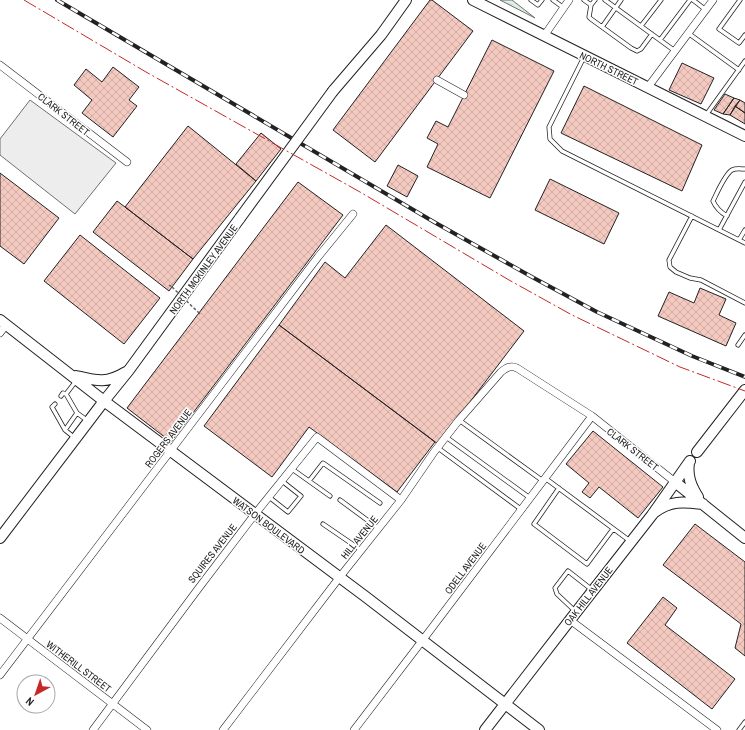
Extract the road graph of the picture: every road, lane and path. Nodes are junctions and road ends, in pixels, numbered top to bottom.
1 (406, 0) edge
2 (531, 0) edge
3 (542, 0) edge
4 (553, 0) edge
5 (570, 0) edge
6 (584, 0) edge
7 (594, 0) edge
8 (605, 0) edge
9 (621, 0) edge
10 (661, 0) edge
11 (691, 0) edge
12 (713, 0) edge
13 (740, 0) edge
14 (476, 1) edge
15 (591, 5) junction
16 (564, 8) junction
17 (616, 8) junction
18 (706, 10) junction
19 (641, 26) junction
20 (602, 27) junction
21 (688, 33) junction
22 (652, 34) junction
23 (745, 34) edge
24 (544, 36) junction
25 (660, 40) junction
26 (675, 51) junction
27 (584, 56) junction
28 (745, 61) edge
29 (0, 65) edge
30 (739, 70) junction
31 (437, 80) dead end
32 (648, 88) junction
33 (464, 95) dead end
34 (705, 116) junction
35 (745, 136) edge
36 (127, 162) dead end
37 (745, 169) edge
38 (745, 182) edge
39 (353, 214) dead end
40 (692, 216) junction
41 (727, 216) junction
42 (719, 230) junction
43 (745, 230) edge
44 (739, 240) junction
45 (745, 243) edge
46 (169, 285) dead end
47 (745, 303) edge
48 (200, 314) dead end
49 (2, 326) edge
50 (745, 335) edge
51 (738, 344) dead end
52 (517, 368) joint
53 (129, 370) junction
54 (75, 377) junction
55 (745, 390) edge
56 (61, 396) dead end
57 (67, 396) junction
58 (104, 400) junction
59 (64, 401) dead end
60 (54, 404) dead end
61 (73, 406) junction
62 (69, 410) dead end
63 (78, 413) junction
64 (592, 416) junction
65 (459, 420) junction
66 (88, 422) junction
67 (64, 430) junction
68 (446, 437) junction
69 (76, 438) junction
70 (438, 448) junction
71 (171, 451) junction
72 (697, 452) dead end
73 (292, 469) junction
74 (544, 480) junction
75 (282, 481) junction
76 (309, 481) junction
77 (675, 482) junction
78 (559, 488) junction
79 (330, 496) dead end
80 (269, 497) junction
81 (530, 498) junction
82 (340, 500) dead end
83 (401, 500) junction
84 (380, 503) dead end
85 (703, 504) junction
86 (522, 510) junction
87 (255, 514) junction
88 (652, 515) junction
89 (323, 524) dead end
90 (378, 528) junction
91 (613, 529) junction
92 (0, 538) edge
93 (745, 538) edge
94 (630, 542) junction
95 (361, 550) junction
96 (339, 578) junction
97 (592, 590) junction
98 (576, 611) junction
99 (0, 618) edge
100 (570, 620) junction
101 (27, 638) junction
102 (422, 641) junction
103 (0, 674) edge
104 (112, 704) junction
105 (505, 704) junction
106 (745, 722) edge
107 (93, 730) edge
108 (147, 730) edge
109 (223, 730) edge
110 (354, 730) edge
111 (485, 730) edge
112 (539, 730) edge
113 (717, 730) edge
114 (739, 730) edge

1 - 53 street, NORTH MCKINLEY AVENUE, bridge
2 - 3 lane
4 - 16 lane
5 - 16 street
6 - 15 lane
7 - 15 lane
8 - 17 lane
9 - 17 lane
10 - 19 lane
11 - 18 lane
11 - 25 lane
12 - 18 street
13 - 23 lane
14 - 24 street, NORTH STREET
15 - 20 lane
16 - 24 street
17 - 19 lane
17 - 20 lane
18 - 21 street
19 - 22 lane
20 - 22 lane
21 - 26 street
21 - 30 lane
22 - 25 lane
24 - 27 street, NORTH STREET
25 - 26 lane
26 - 32 street
27 - 32 street, NORTH STREET
27 - 40 lane
28 - 30 lane
29 - 36 street, CLARK STREET
30 - 34 lane
31 - 33 street
32 - 34 street, NORTH STREET
34 - 35 street, NORTH STREET
37 - 41 lane
38 - 41 lane
39 - 71 street, ROGERS AVENUE
40 - 42 lane
40 - 47 lane
41 - 42 lane
42 - 44 lane
43 - 44 lane
44 - 45 lane
46 - 48 path, bridge
49 - 54 street, WATSON BOULEVARD
50 - 51 lane
52 - 64 street, CLARK STREET
52 - 65 street, HILL AVENUE
53 - 54 street
53 - 58 street, NORTH MCKINLEY AVENUE
54 - 57 lane
54 - 58 street, WATSON BOULEVARD
55 - 72 street
56 - 57 lane
57 - 59 lane
57 - 61 lane
58 - 66 street, NORTH MCKINLEY AVENUE
58 - 71 street, WATSON BOULEVARD
60 - 67 lane
61 - 62 lane
61 - 63 lane
63 - 66 lane
63 - 67 lane
64 - 74 street, ODELL AVENUE
64 - 77 street, CLARK STREET
65 - 68 street, HILL AVENUE
65 - 74 lane
66 - 69 street, NORTH MCKINLEY AVENUE
67 - 69 lane
68 - 70 street, HILL AVENUE
68 - 81 lane
69 - 92 street, NORTH MCKINLEY AVENUE
70 - 83 street, HILL AVENUE
70 - 86 lane
71 - 87 street, WATSON BOULEVARD
71 - 101 street, ROGERS AVENUE
73 - 75 street, SQUIRES AVENUE
73 - 76 lane
73 - 83 street, SQUIRES AVENUE
74 - 78 lane
74 - 81 street, ODELL AVENUE
75 - 80 street, SQUIRES AVENUE
75 - 80 lane
76 - 79 lane
76 - 84 lane
77 - 85 street, CLARK STREET
77 - 85 street, OAK HILL AVENUE
77 - 88 street, OAK HILL AVENUE
78 - 91 lane
78 - 91 lane
80 - 87 street, SQUIRES AVENUE
81 - 86 street, ODELL AVENUE
82 - 90 lane
83 - 90 street, HILL AVENUE
85 - 88 street
85 - 93 street, CLARK STREET
86 - 102 street, ODELL AVENUE
87 - 96 street, WATSON BOULEVARD
87 - 104 street, SQUIRES AVENUE
88 - 94 street, OAK HILL AVENUE
89 - 95 lane
90 - 95 street, HILL AVENUE
91 - 94 lane
94 - 97 street, OAK HILL AVENUE
95 - 96 street, HILL AVENUE
96 - 102 street, WATSON BOULEVARD
96 - 109 street, HILL AVENUE
97 - 98 street, OAK HILL AVENUE
97 - 98 lane
98 - 100 street, OAK HILL AVENUE
99 - 101 street, WITHERILL STREET
100 - 105 street, OAK HILL AVENUE
100 - 113 street
101 - 103 street, ROGERS AVENUE
101 - 104 street, WITHERILL STREET
102 - 105 street, WATSON BOULEVARD
102 - 110 street, ODELL AVENUE
104 - 107 street, SQUIRES AVENUE
104 - 108 street, WITHERILL STREET
105 - 111 street, OAK HILL AVENUE
105 - 112 street, WATSON BOULEVARD
106 - 114 lane

